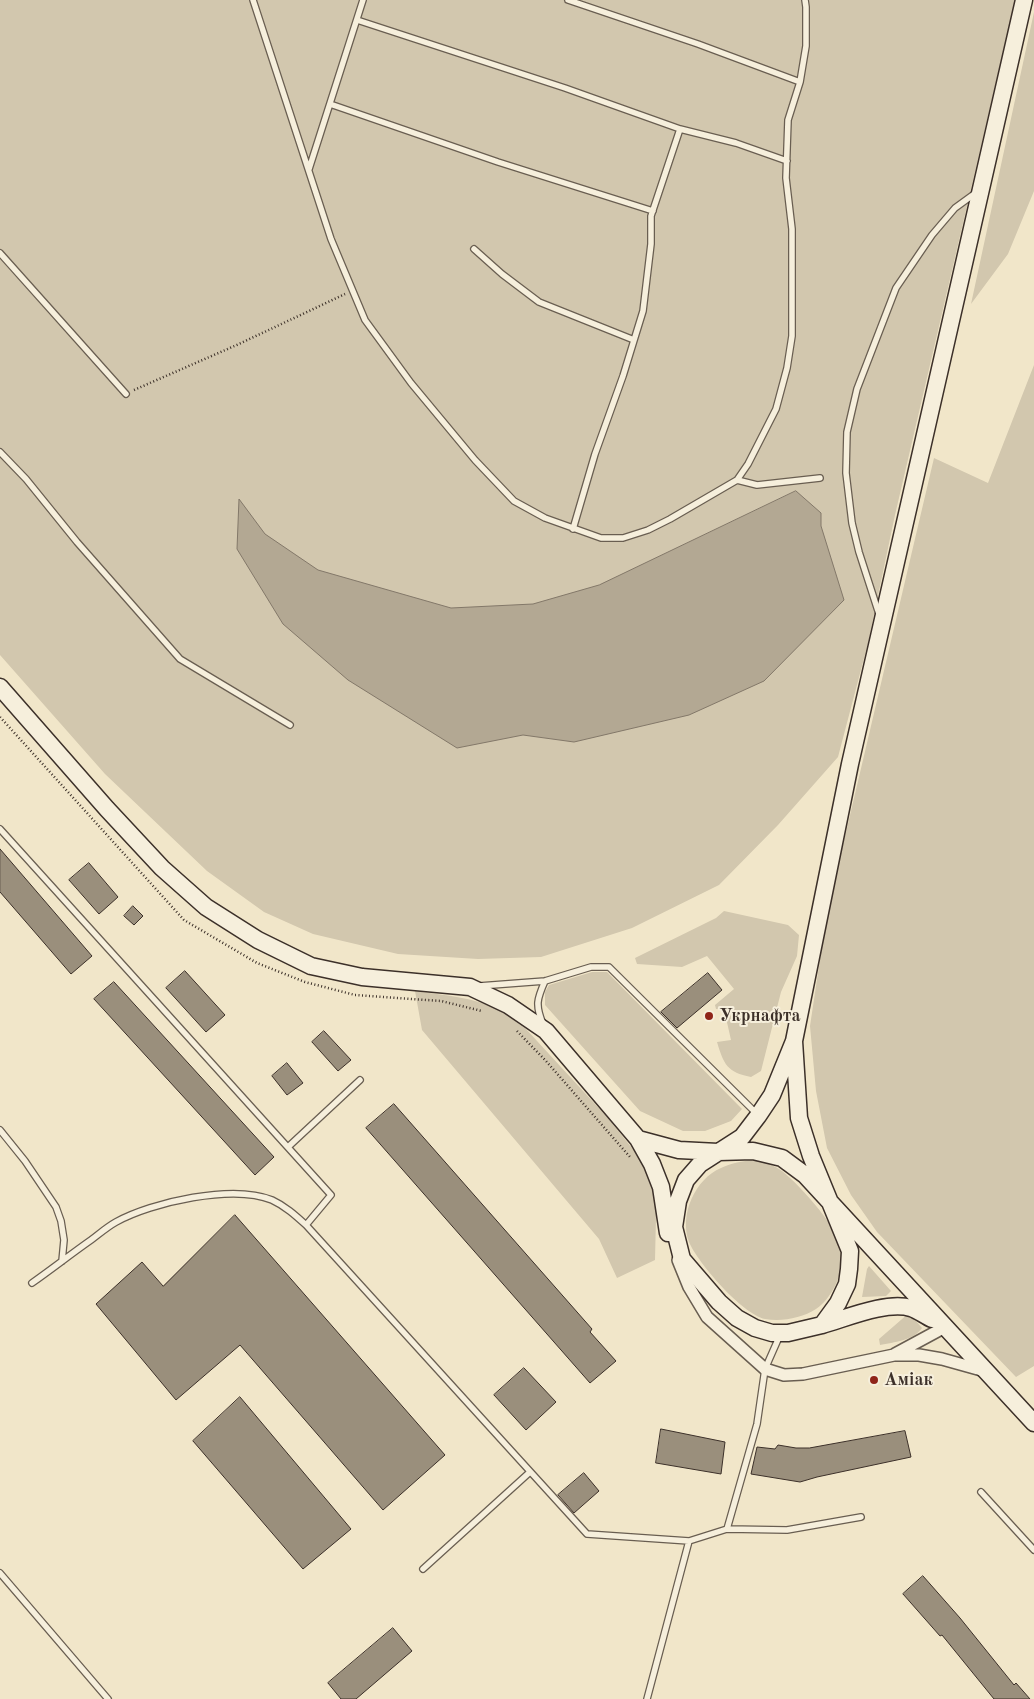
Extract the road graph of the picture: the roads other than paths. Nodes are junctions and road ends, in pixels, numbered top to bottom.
1 (253, 0) edge
2 (364, 0) edge
3 (568, 0) edge
4 (805, 0) edge
5 (1024, 0) edge
6 (357, 20) junction
7 (800, 82) junction
8 (330, 104) junction
9 (680, 129) junction
10 (786, 160) junction
11 (309, 170) junction
12 (980, 190) junction
13 (653, 211) junction
14 (474, 249) dead end
15 (0, 253) edge
16 (634, 340) junction
17 (126, 394) road end
18 (0, 452) edge
19 (820, 478) dead end
20 (737, 480) junction
21 (574, 529) junction
22 (882, 624) junction
23 (0, 687) edge
24 (290, 725) dead end
25 (0, 829) edge
26 (545, 981) junction
27 (470, 987) junction
28 (546, 1030) junction
29 (794, 1040) junction
30 (360, 1080) dead end
31 (758, 1116) junction
32 (0, 1130) edge
33 (638, 1139) junction
34 (288, 1147) junction
35 (718, 1152) junction
36 (830, 1203) junction
37 (306, 1224) junction
38 (678, 1255) junction
39 (62, 1261) junction
40 (32, 1283) dead end
41 (822, 1325) junction
42 (945, 1327) junction
43 (781, 1333) junction
44 (894, 1355) junction
45 (765, 1369) junction
46 (986, 1371) junction
47 (1034, 1423) edge
48 (530, 1472) junction
49 (981, 1492) dead end
50 (861, 1517) dead end
51 (727, 1529) junction
52 (689, 1541) junction
53 (1034, 1550) edge
54 (423, 1569) dead end
55 (0, 1573) edge
56 (108, 1699) edge
57 (647, 1699) edge

1 - 11 lane
2 - 6 lane
3 - 7 lane
4 - 7 lane
5 - 12 main road
6 - 8 lane
6 - 9 lane
7 - 10 lane
8 - 11 lane
8 - 13 lane
9 - 10 lane
9 - 13 lane
10 - 20 lane
11 - 21 lane
12 - 22 main road
12 - 22 lane
13 - 16 lane
14 - 16 lane
15 - 17 lane
16 - 21 lane
18 - 24 lane
19 - 20 lane
20 - 21 lane
22 - 29 main road
23 - 27 main road
25 - 34 lane
26 - 27 lane
26 - 28 lane
26 - 31 lane
27 - 28 main road
28 - 33 main road
29 - 31 main road
29 - 36 main road
30 - 34 lane
31 - 35 main road
32 - 39 lane
33 - 35 main road
33 - 38 main road
34 - 37 lane
35 - 36 main road
35 - 38 main road
36 - 41 main road
36 - 42 main road
37 - 39 lane
37 - 48 lane
38 - 43 main road
38 - 45 street
39 - 40 lane
41 - 42 main road
41 - 43 main road
42 - 44 street
42 - 46 main road
43 - 45 lane
44 - 45 street
44 - 46 street
45 - 51 lane
46 - 47 main road
48 - 52 lane
48 - 54 lane
49 - 53 lane
50 - 51 lane
51 - 52 lane
52 - 57 lane
55 - 56 lane

